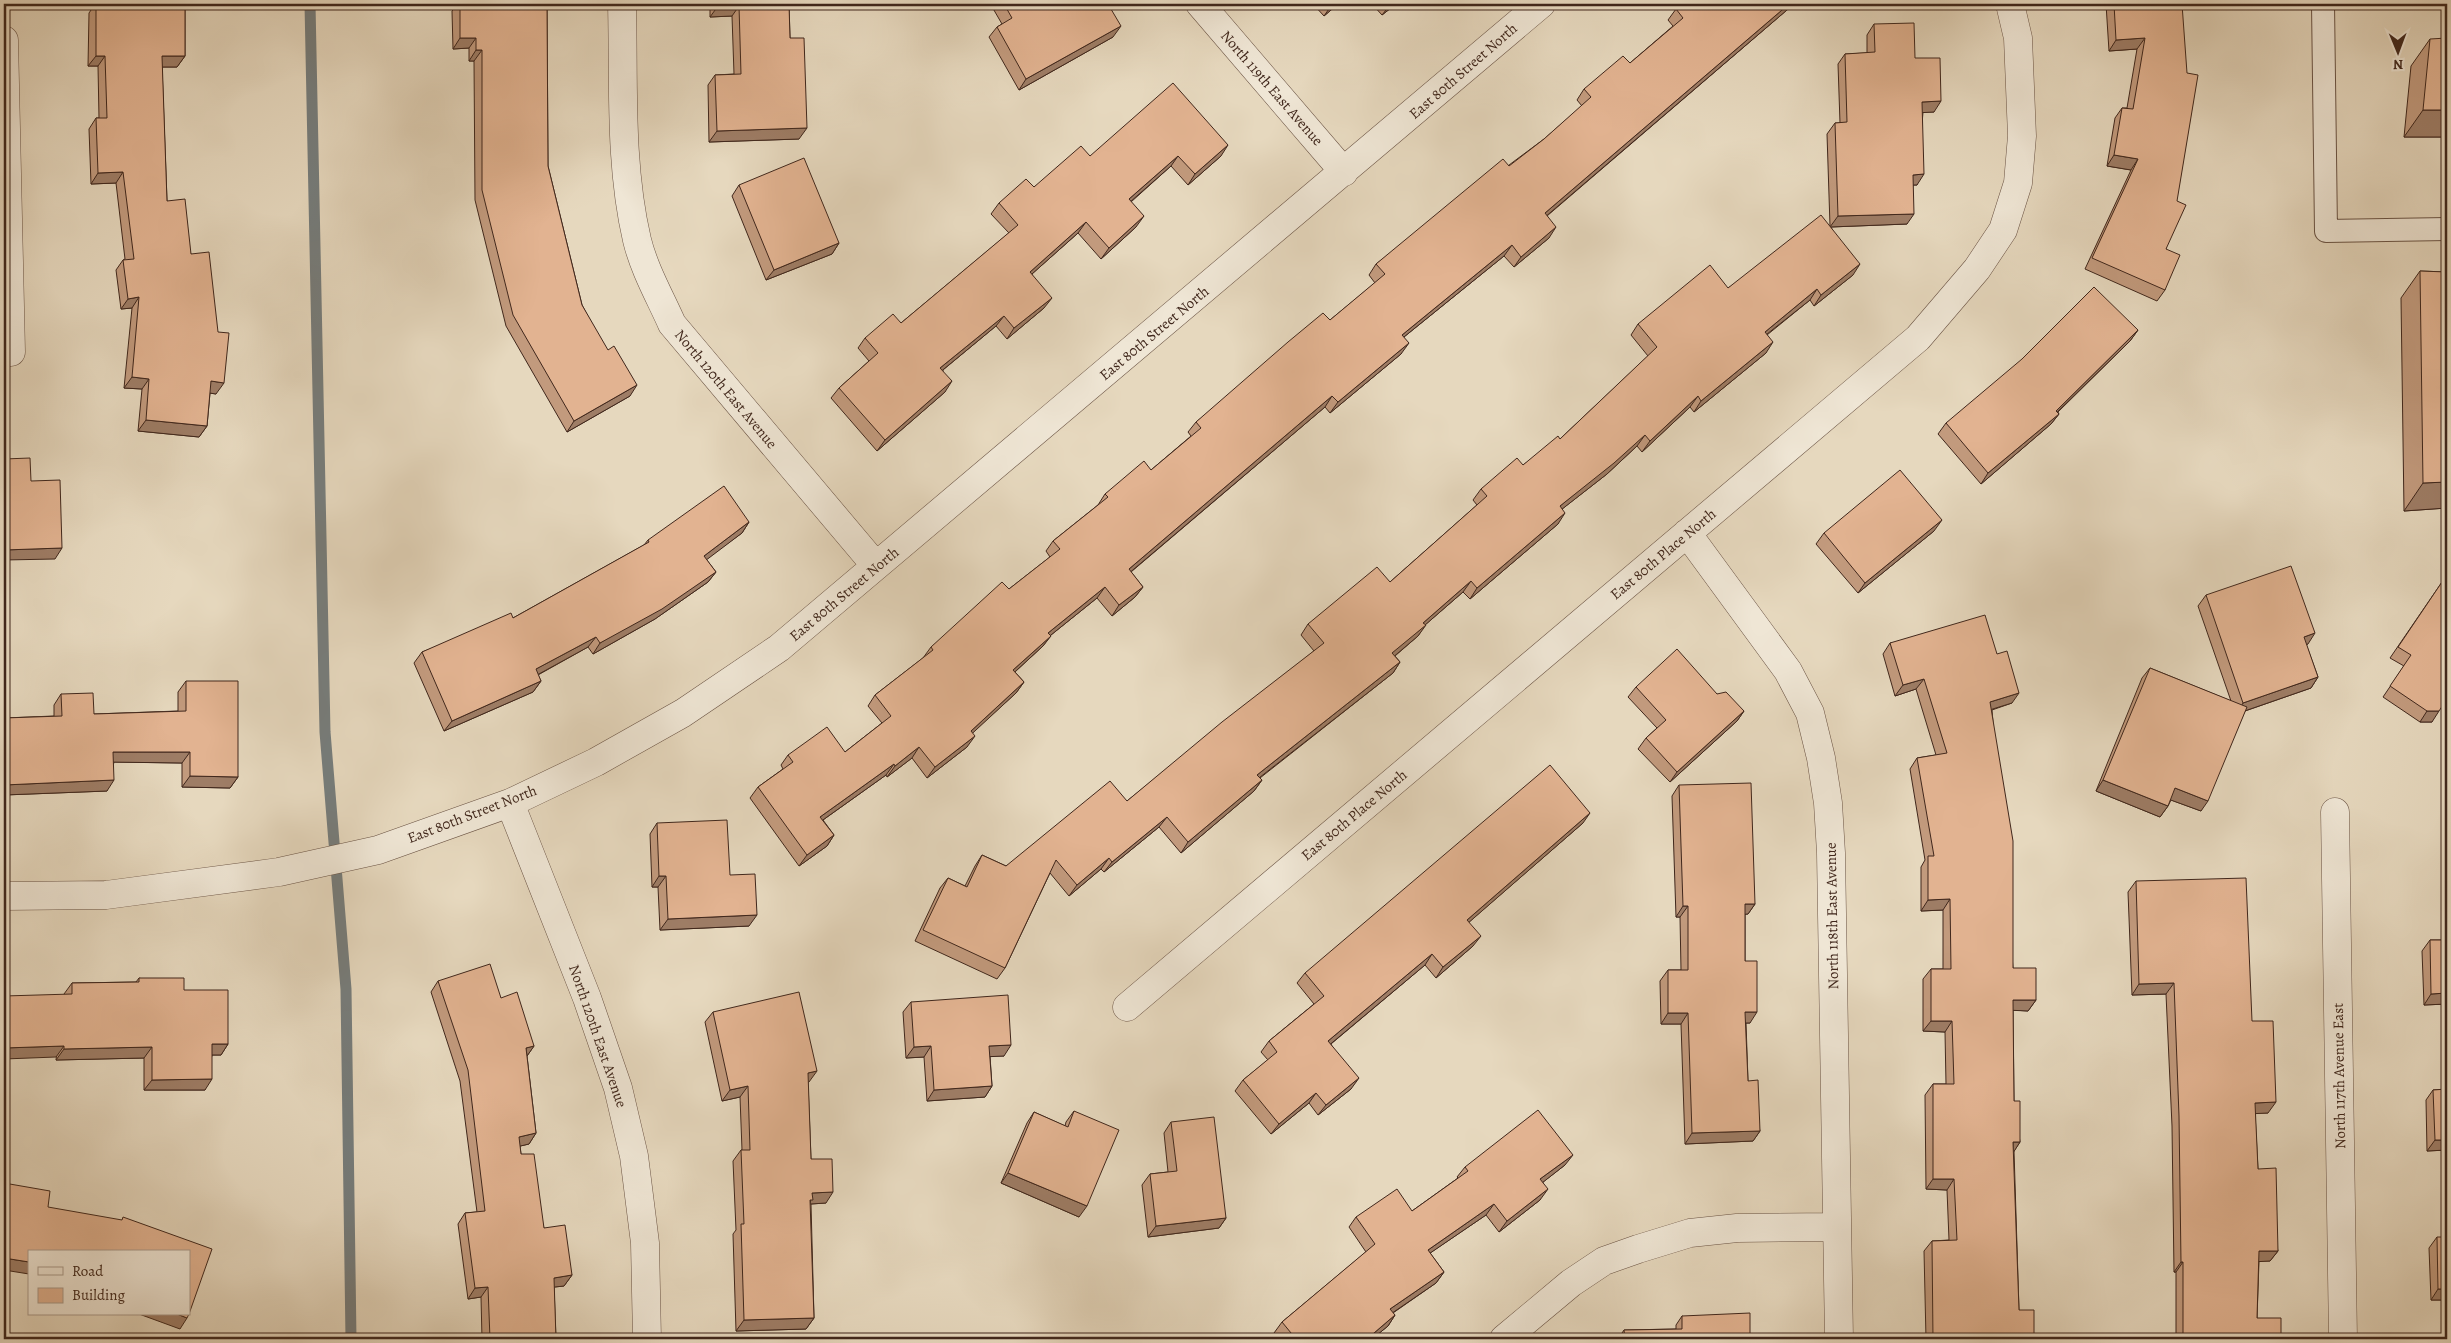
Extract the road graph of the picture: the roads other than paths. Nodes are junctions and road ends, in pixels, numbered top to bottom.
1 (622, 4) edge
2 (1200, 4) edge
3 (1542, 4) edge
4 (2010, 4) edge
5 (2323, 4) edge
6 (4, 40) edge
7 (1344, 172) junction
8 (2447, 229) edge
9 (7, 353) edge
10 (1687, 533) junction
11 (876, 566) junction
12 (510, 803) junction
13 (2334, 812) dead end
14 (4, 896) edge
15 (1127, 1007) dead end
16 (1836, 1227) junction
17 (647, 1339) edge
18 (1504, 1339) edge
19 (1839, 1339) edge
20 (2343, 1339) edge

1 - 11 street, North 120th East Avenue
2 - 7 street, North 119th East Avenue
3 - 7 street, East 80th Street North
4 - 10 street, East 80th Place North
5 - 8 lane
6 - 9 street
7 - 11 street, East 80th Street North
10 - 15 street, East 80th Place North
10 - 16 street, North 118th East Avenue
11 - 12 street, East 80th Street North
12 - 14 street, East 80th Street North
12 - 17 street, North 120th East Avenue
13 - 20 street, North 117th Avenue East
16 - 18 street
16 - 19 street, North 118th East Avenue

